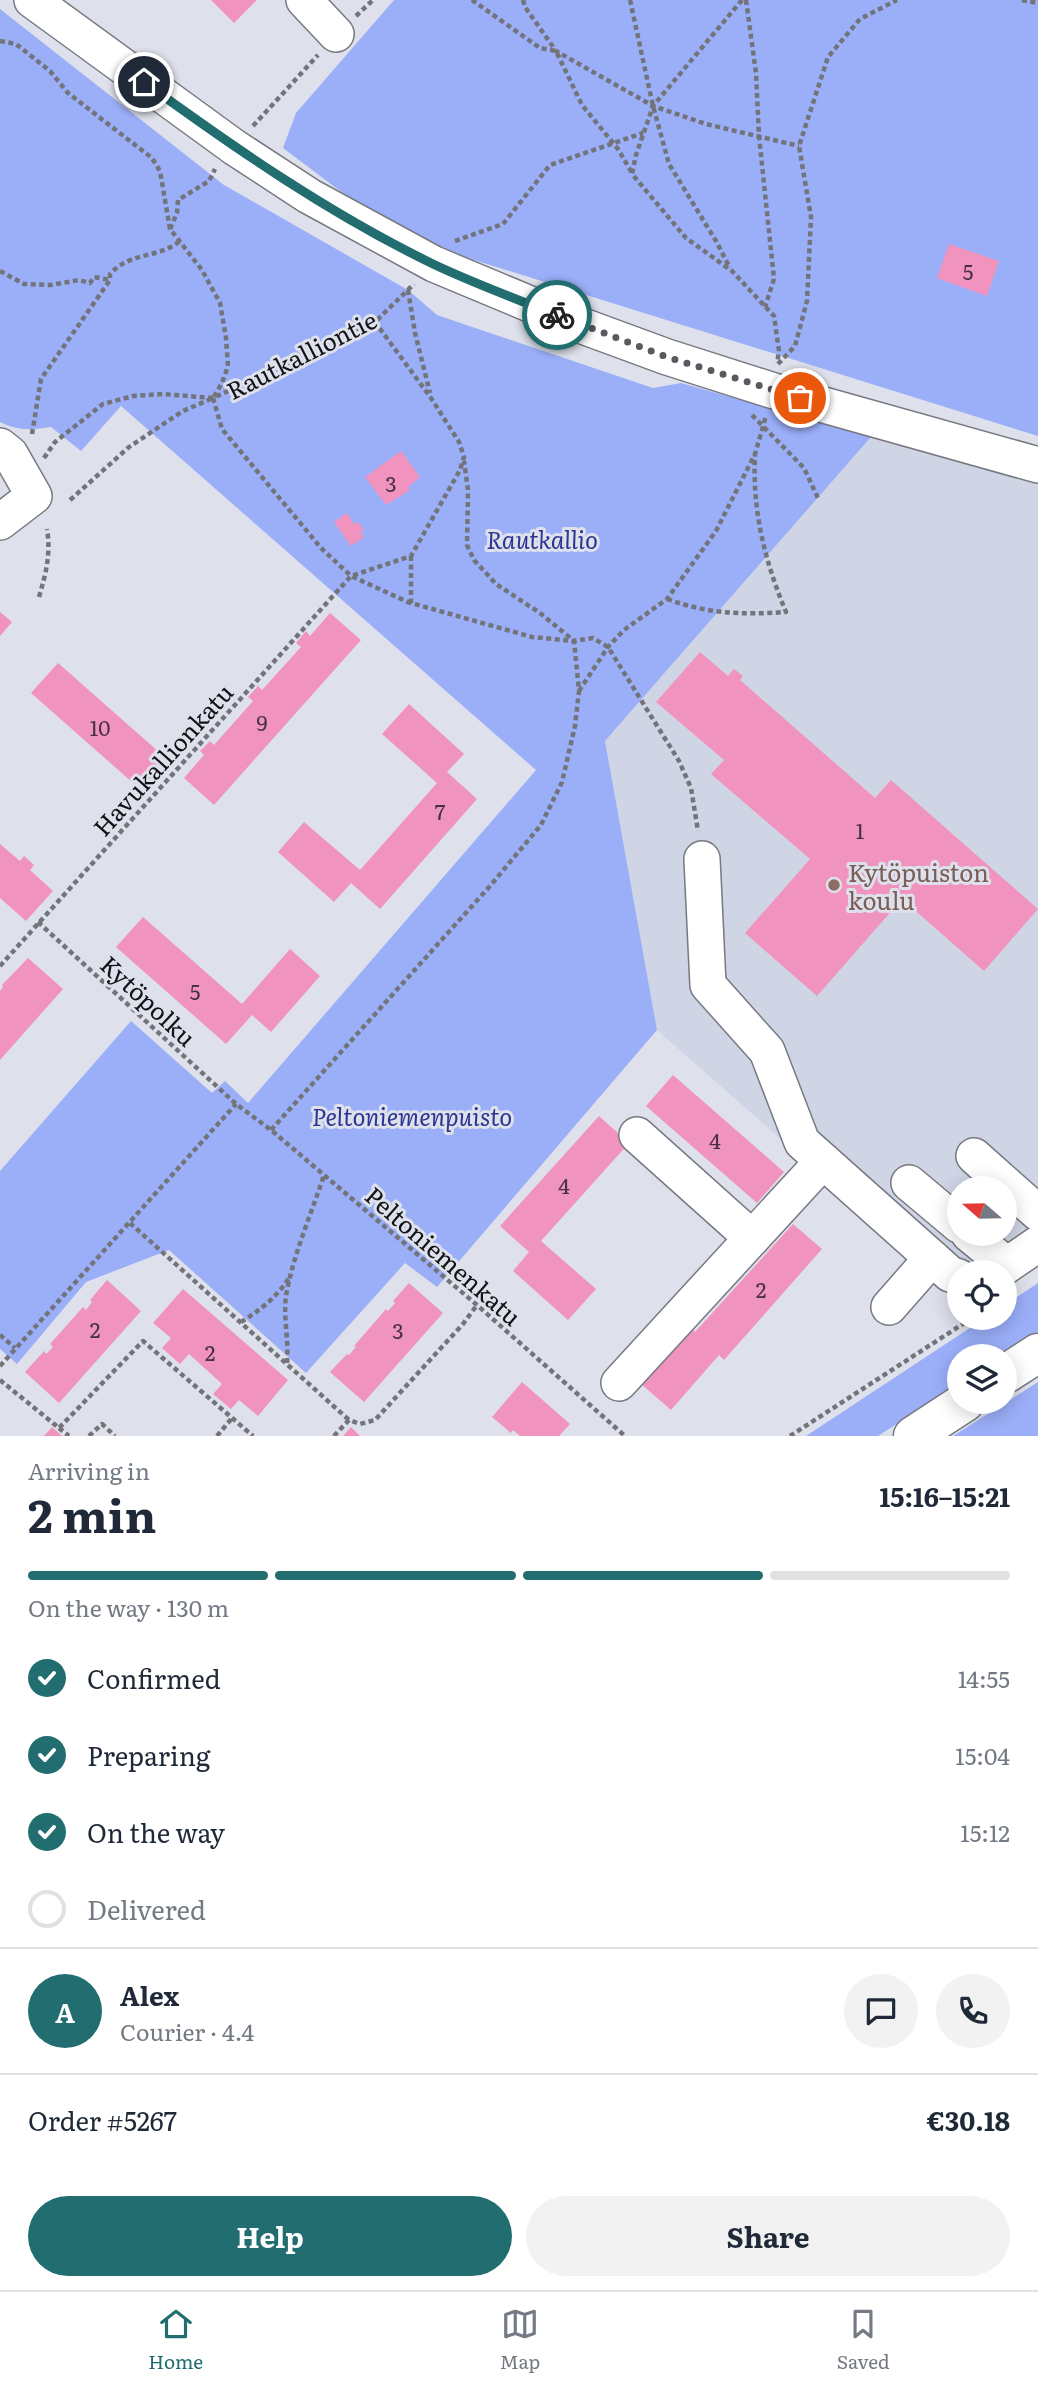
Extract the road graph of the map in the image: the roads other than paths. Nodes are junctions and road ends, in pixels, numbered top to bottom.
1 (32, 0) edge
2 (304, 0) edge
3 (336, 34) road end
4 (15, 446) edge
5 (1038, 466) edge
6 (0, 522) edge
7 (702, 859) road end
8 (637, 1135) dead end
9 (813, 1152) junction
10 (974, 1156) dead end
11 (909, 1184) dead end
12 (1038, 1213) edge
13 (947, 1215) edge
14 (752, 1238) junction
15 (1038, 1244) edge
16 (980, 1246) edge
17 (994, 1260) edge
18 (1015, 1260) edge
19 (946, 1268) edge
20 (889, 1307) dead end
21 (1038, 1353) edge
22 (1017, 1367) edge
23 (619, 1383) dead end
24 (947, 1414) edge
25 (914, 1436) edge

1 - 5 street
2 - 3 street
4 - 6 street
7 - 9 street
8 - 14 street
9 - 14 street
9 - 19 street
10 - 12 street
11 - 13 street
14 - 23 street
15 - 18 street
16 - 17 street
19 - 20 street
21 - 22 main road
24 - 25 main road

